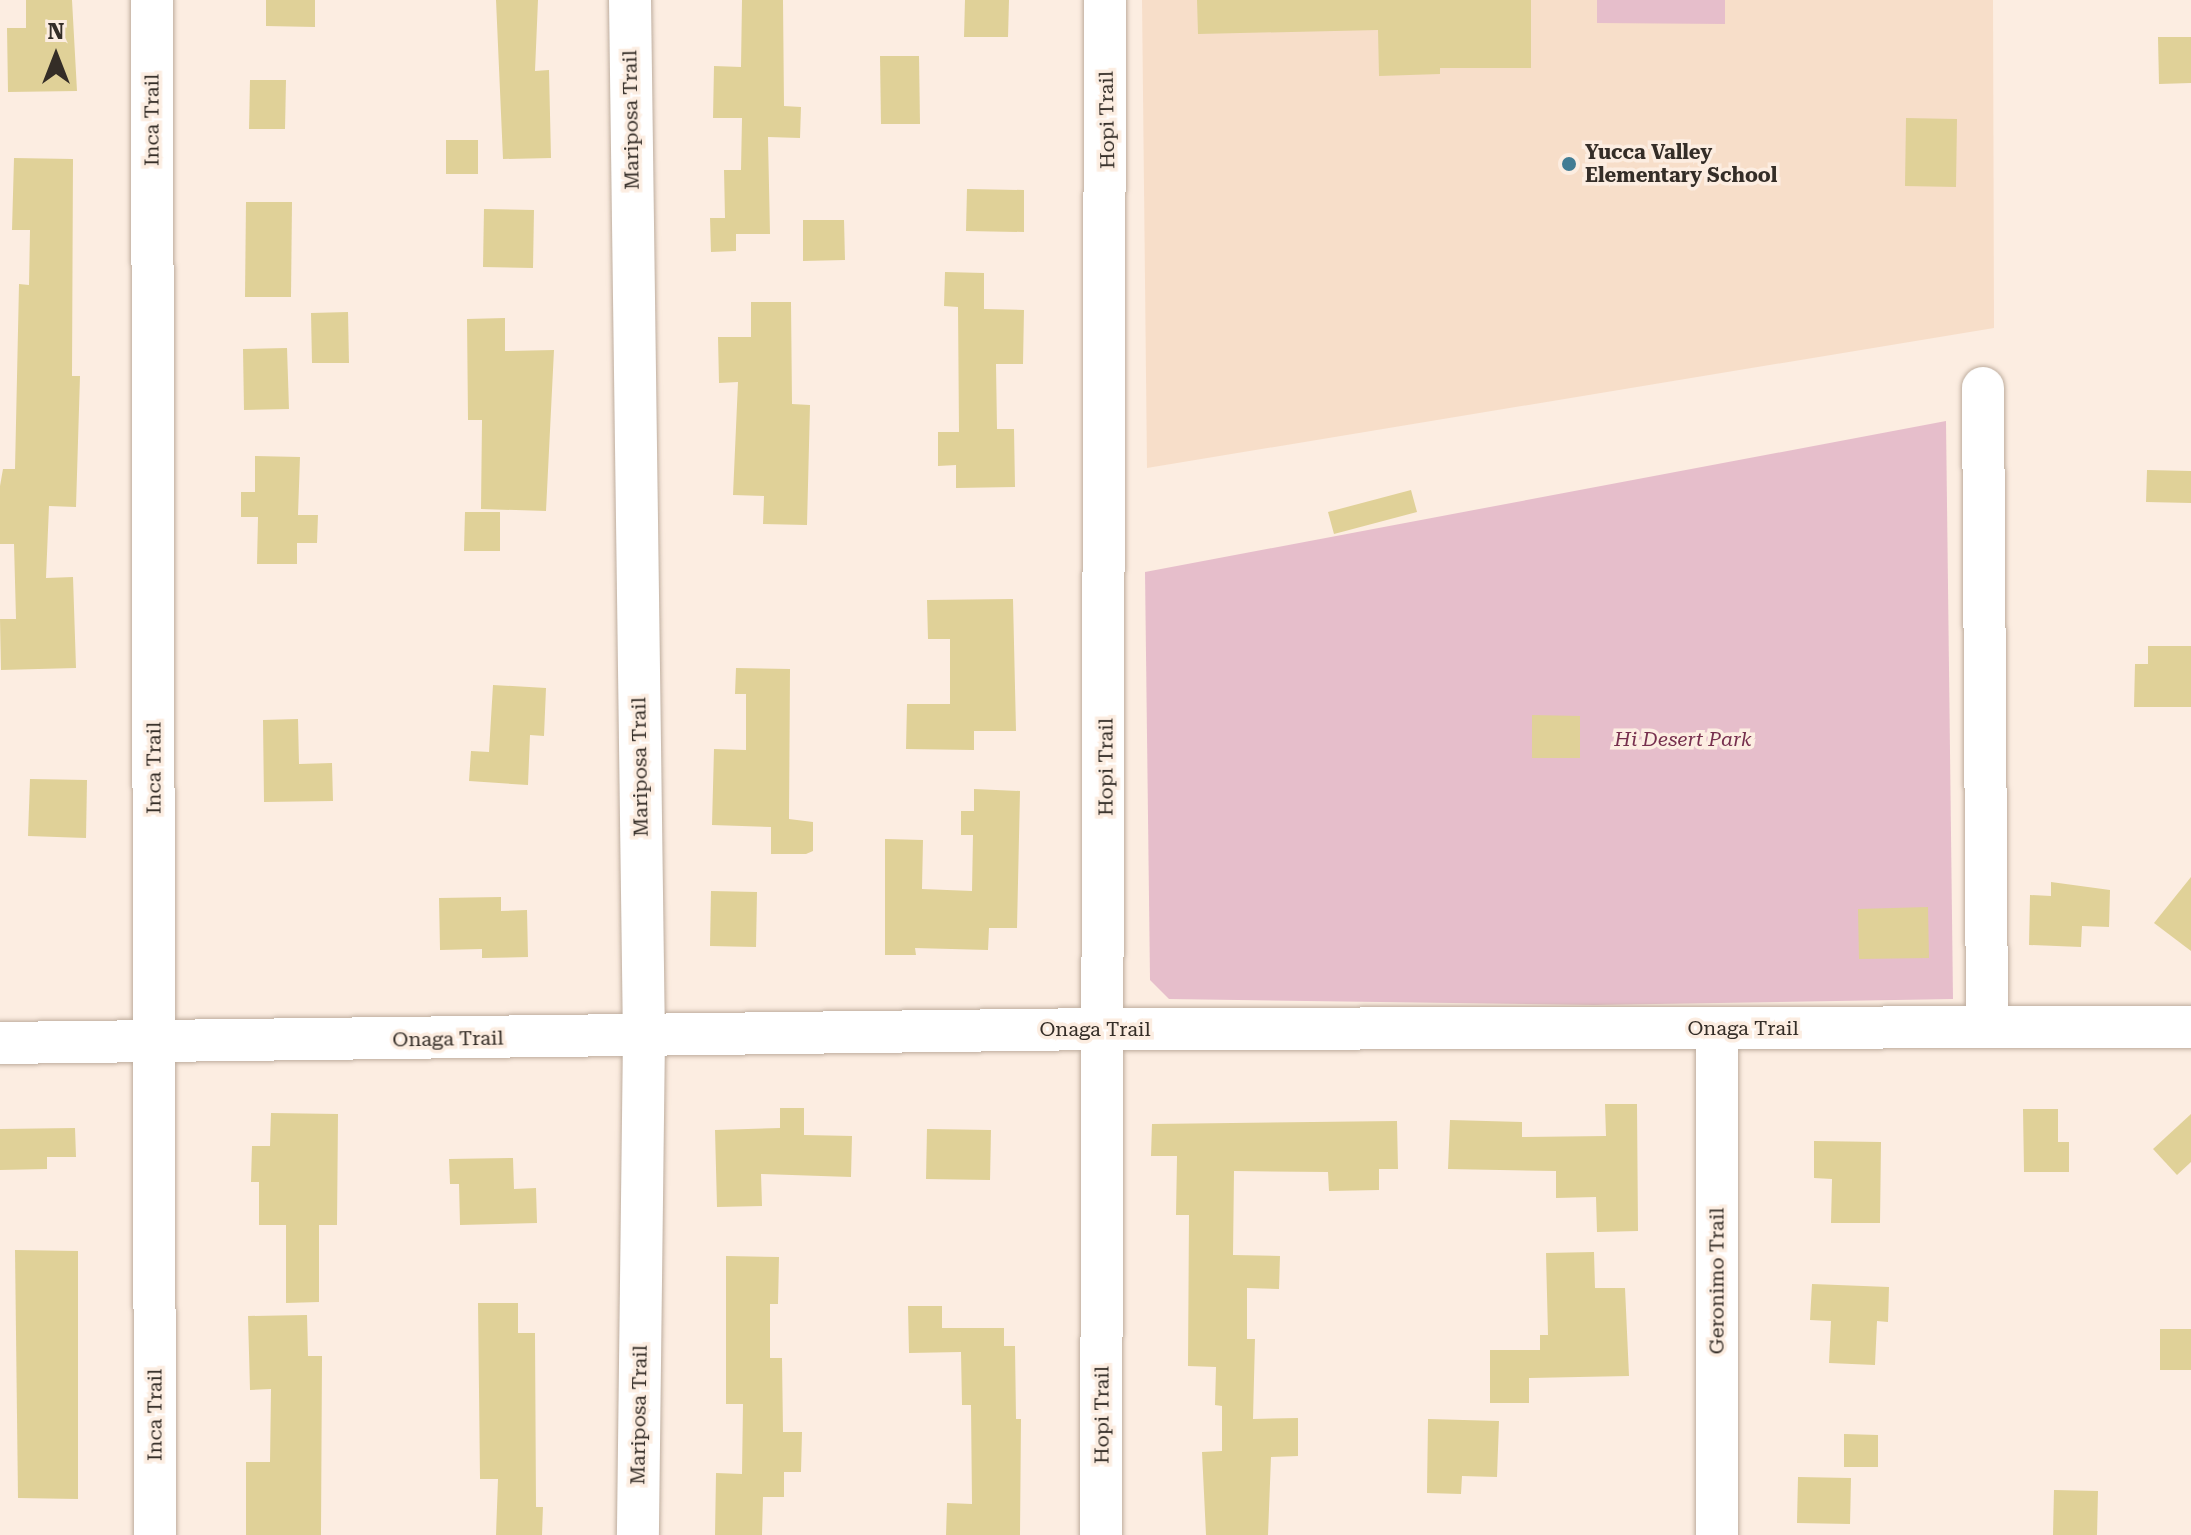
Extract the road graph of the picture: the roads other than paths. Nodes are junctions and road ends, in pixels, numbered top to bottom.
1 (152, 0) edge
2 (630, 0) edge
3 (1105, 0) edge
4 (1983, 388) dead end
5 (1987, 1027) junction
6 (2191, 1027) edge
7 (1717, 1028) junction
8 (1105, 1029) junction
9 (644, 1036) junction
10 (155, 1042) junction
11 (0, 1043) edge
12 (155, 1535) edge
13 (638, 1535) edge
14 (1101, 1535) edge
15 (1717, 1535) edge

1 - 10 street, Inca Trail
2 - 9 street, Mariposa Trail
3 - 8 street, Hopi Trail
4 - 5 street
5 - 6 street, Onaga Trail
5 - 7 street, Onaga Trail
7 - 8 street, Onaga Trail
7 - 15 street, Geronimo Trail
8 - 9 street, Onaga Trail
8 - 14 street, Hopi Trail
9 - 10 street, Onaga Trail
9 - 13 street, Mariposa Trail
10 - 11 street, Onaga Trail
10 - 12 street, Inca Trail

